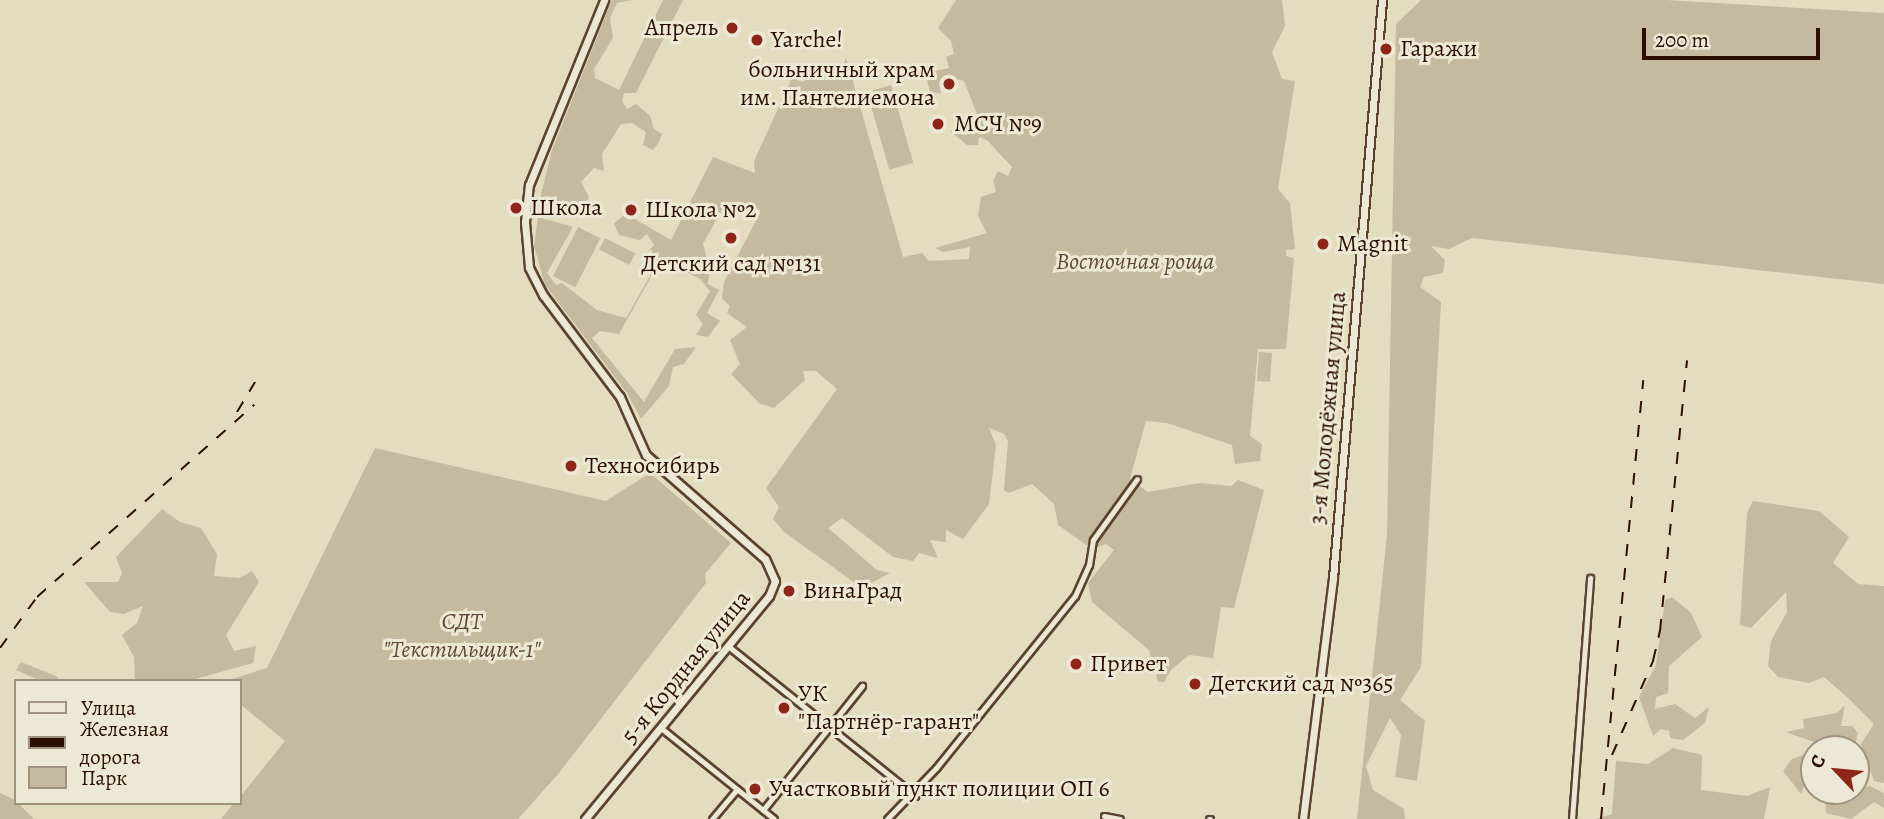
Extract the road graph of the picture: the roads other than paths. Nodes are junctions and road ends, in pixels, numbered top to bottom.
1 (604, 0) edge
2 (1382, 0) edge
3 (1137, 479) dead end
4 (1590, 578) dead end
5 (728, 646) junction
6 (862, 687) dead end
7 (829, 727) junction
8 (661, 728) junction
9 (737, 789) junction
10 (914, 795) junction
11 (763, 810) junction
12 (1104, 816) dead end
13 (585, 819) edge
14 (712, 819) edge
15 (774, 819) edge
16 (887, 819) edge
17 (1119, 819) edge
18 (1303, 819) edge
19 (1572, 819) edge

1 - 5 main road, 5-я Кордная улица
2 - 18 main road, 3-я Молодёжная улица
3 - 10 street
4 - 19 street
5 - 7 street
5 - 8 main road, 5-я Кордная улица
6 - 7 street
7 - 10 street
7 - 11 street
8 - 9 street
8 - 13 main road, 5-я Кордная улица
9 - 11 street
9 - 14 street
10 - 16 street
11 - 15 street
12 - 17 street

